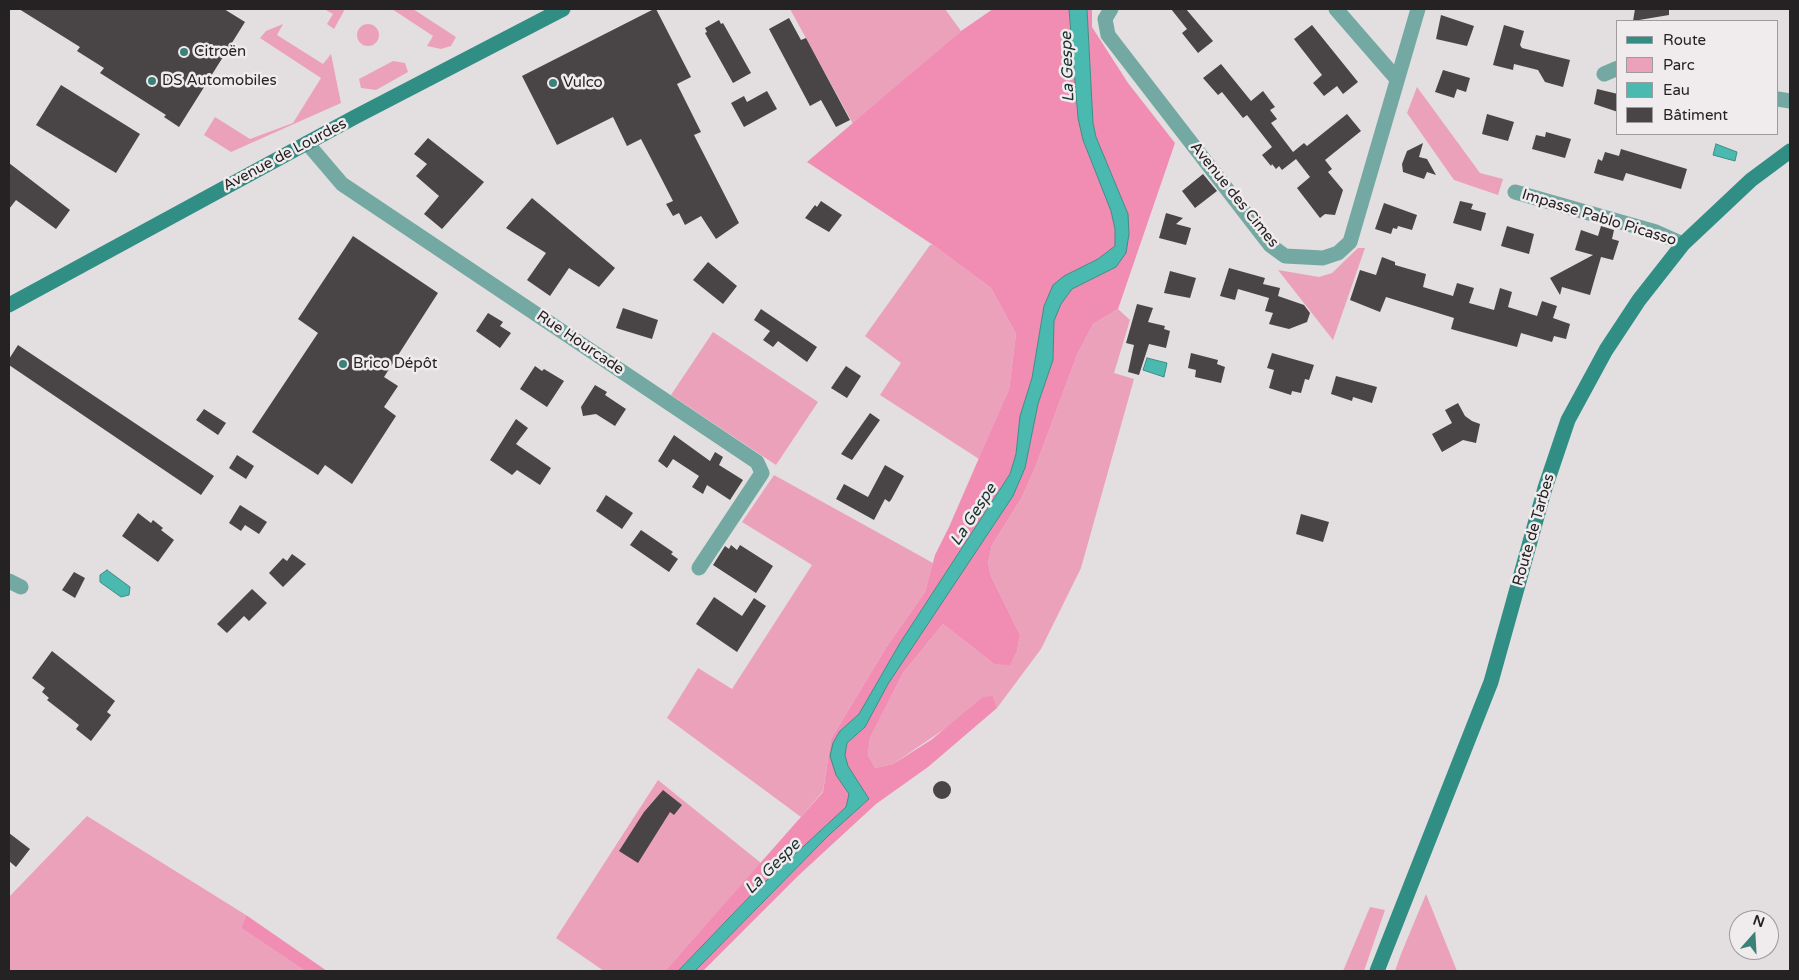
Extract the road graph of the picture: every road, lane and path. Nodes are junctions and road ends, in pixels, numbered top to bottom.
1 (564, 9) edge
2 (1110, 9) edge
3 (1336, 9) edge
4 (1418, 9) edge
5 (1396, 78) junction
6 (307, 143) junction
7 (1790, 151) edge
8 (1515, 192) dead end
9 (1684, 244) junction
10 (9, 305) edge
11 (699, 568) dead end
12 (1376, 971) edge

1 - 6 street, Avenue de Lourdes
2 - 5 street, Avenue des Cimes
3 - 5 street
4 - 5 street, Avenue des Cimes
6 - 10 street, Avenue de Lourdes
6 - 11 street, Rue Hourcade
7 - 9 street, Route de Tarbes
8 - 9 street, Impasse Pablo Picasso
9 - 12 street, Route de Tarbes

